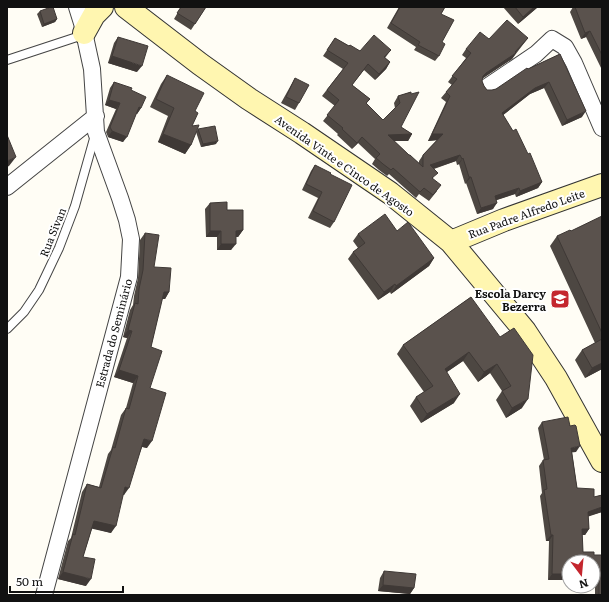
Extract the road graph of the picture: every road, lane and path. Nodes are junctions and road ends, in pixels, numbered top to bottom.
1 (77, 7) edge
2 (85, 7) edge
3 (102, 7) edge
4 (126, 7) edge
5 (140, 7) edge
6 (83, 30) junction
7 (157, 32) junction
8 (7, 60) edge
9 (487, 86) dead end
10 (96, 116) junction
11 (602, 128) edge
12 (96, 132) junction
13 (602, 185) edge
14 (7, 187) edge
15 (451, 242) junction
16 (7, 328) edge
17 (602, 461) edge
18 (44, 595) edge

1 - 6 street, Estrada do Seminário
2 - 6 street, Estrada do Seminário
3 - 6 main road
4 - 7 main road, Avenida Vinte e Cinco de Agosto
5 - 7 main road, Avenida Vinte e Cinco de Agosto
6 - 8 lane
6 - 10 street, Estrada do Seminário
7 - 15 main road, Avenida Vinte e Cinco de Agosto
9 - 11 street
10 - 12 street, Estrada do Seminário
10 - 14 street
12 - 16 lane, Rua Sivan
12 - 18 street, Estrada do Seminário
13 - 15 main road, Rua Padre Alfredo Leite
15 - 17 main road, Avenida Vinte e Cinco de Agosto

